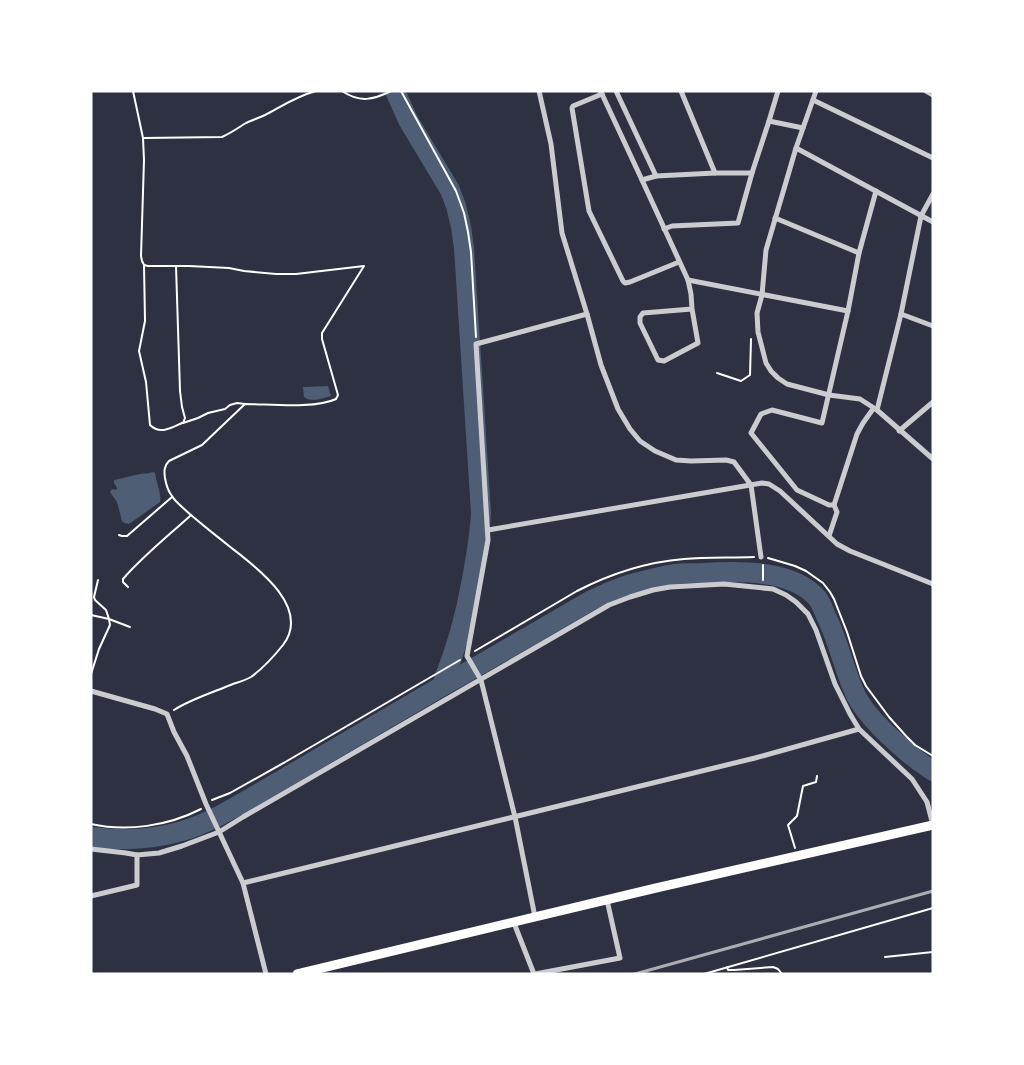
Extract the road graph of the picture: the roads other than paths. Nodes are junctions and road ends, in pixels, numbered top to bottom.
1 (539, 91) edge
2 (616, 91) edge
3 (681, 91) edge
4 (778, 91) edge
5 (816, 91) edge
6 (926, 91) edge
7 (601, 93) edge
8 (933, 95) edge
9 (814, 100) junction
10 (769, 121) junction
11 (804, 128) junction
12 (796, 148) junction
13 (933, 158) edge
14 (715, 173) junction
15 (752, 173) junction
16 (656, 176) junction
17 (642, 180) junction
18 (876, 191) junction
19 (933, 194) edge
20 (921, 216) junction
21 (775, 218) junction
22 (933, 222) edge
23 (664, 229) junction
24 (860, 253) junction
25 (679, 262) junction
26 (688, 280) junction
27 (762, 295) junction
28 (692, 309) junction
29 (848, 311) junction
30 (587, 314) junction
31 (900, 314) junction
32 (933, 326) edge
33 (829, 395) junction
34 (933, 402) edge
35 (875, 410) junction
36 (899, 431) junction
37 (933, 459) edge
38 (751, 485) junction
39 (834, 505) junction
40 (488, 530) junction
41 (829, 536) junction
42 (762, 557) road end
43 (933, 584) edge
44 (481, 680) junction
45 (91, 691) edge
46 (859, 729) junction
47 (515, 817) junction
48 (933, 825) edge
49 (220, 832) junction
50 (91, 849) edge
51 (137, 856) junction
52 (243, 883) junction
53 (91, 896) edge
54 (608, 900) junction
55 (535, 917) junction
56 (514, 922) junction
57 (266, 974) edge
58 (297, 974) edge
59 (535, 974) edge

1 - 30 street
2 - 16 street
3 - 14 street
4 - 10 street
5 - 9 street
6 - 8 street
7 - 17 street
7 - 25 street
9 - 11 street
9 - 13 street
10 - 11 street
10 - 15 street
11 - 12 street
12 - 18 street
12 - 21 street
14 - 15 street
14 - 16 street
15 - 23 street
16 - 17 street
17 - 23 street
18 - 20 street
18 - 24 street
19 - 20 street
20 - 22 street
20 - 31 street
21 - 24 street
21 - 27 street
23 - 25 street
24 - 29 street
25 - 26 street
26 - 27 street
26 - 28 street
27 - 29 street
27 - 33 street
28 - 28 street
29 - 33 street
30 - 38 street
30 - 40 street
31 - 32 street
31 - 35 street
33 - 35 street
33 - 39 street
34 - 36 street
35 - 36 street
35 - 39 street
36 - 37 street
38 - 40 street
38 - 41 street
38 - 42 street
39 - 41 street
40 - 44 street
41 - 43 street
44 - 46 street
44 - 47 street
44 - 49 street
45 - 49 street
46 - 47 street
46 - 48 street
47 - 52 street
47 - 55 street
48 - 54 main road
49 - 51 street
49 - 52 street
50 - 51 street
51 - 53 street
52 - 57 street
54 - 55 main road
54 - 59 street
55 - 56 main road
56 - 58 main road
56 - 59 street

